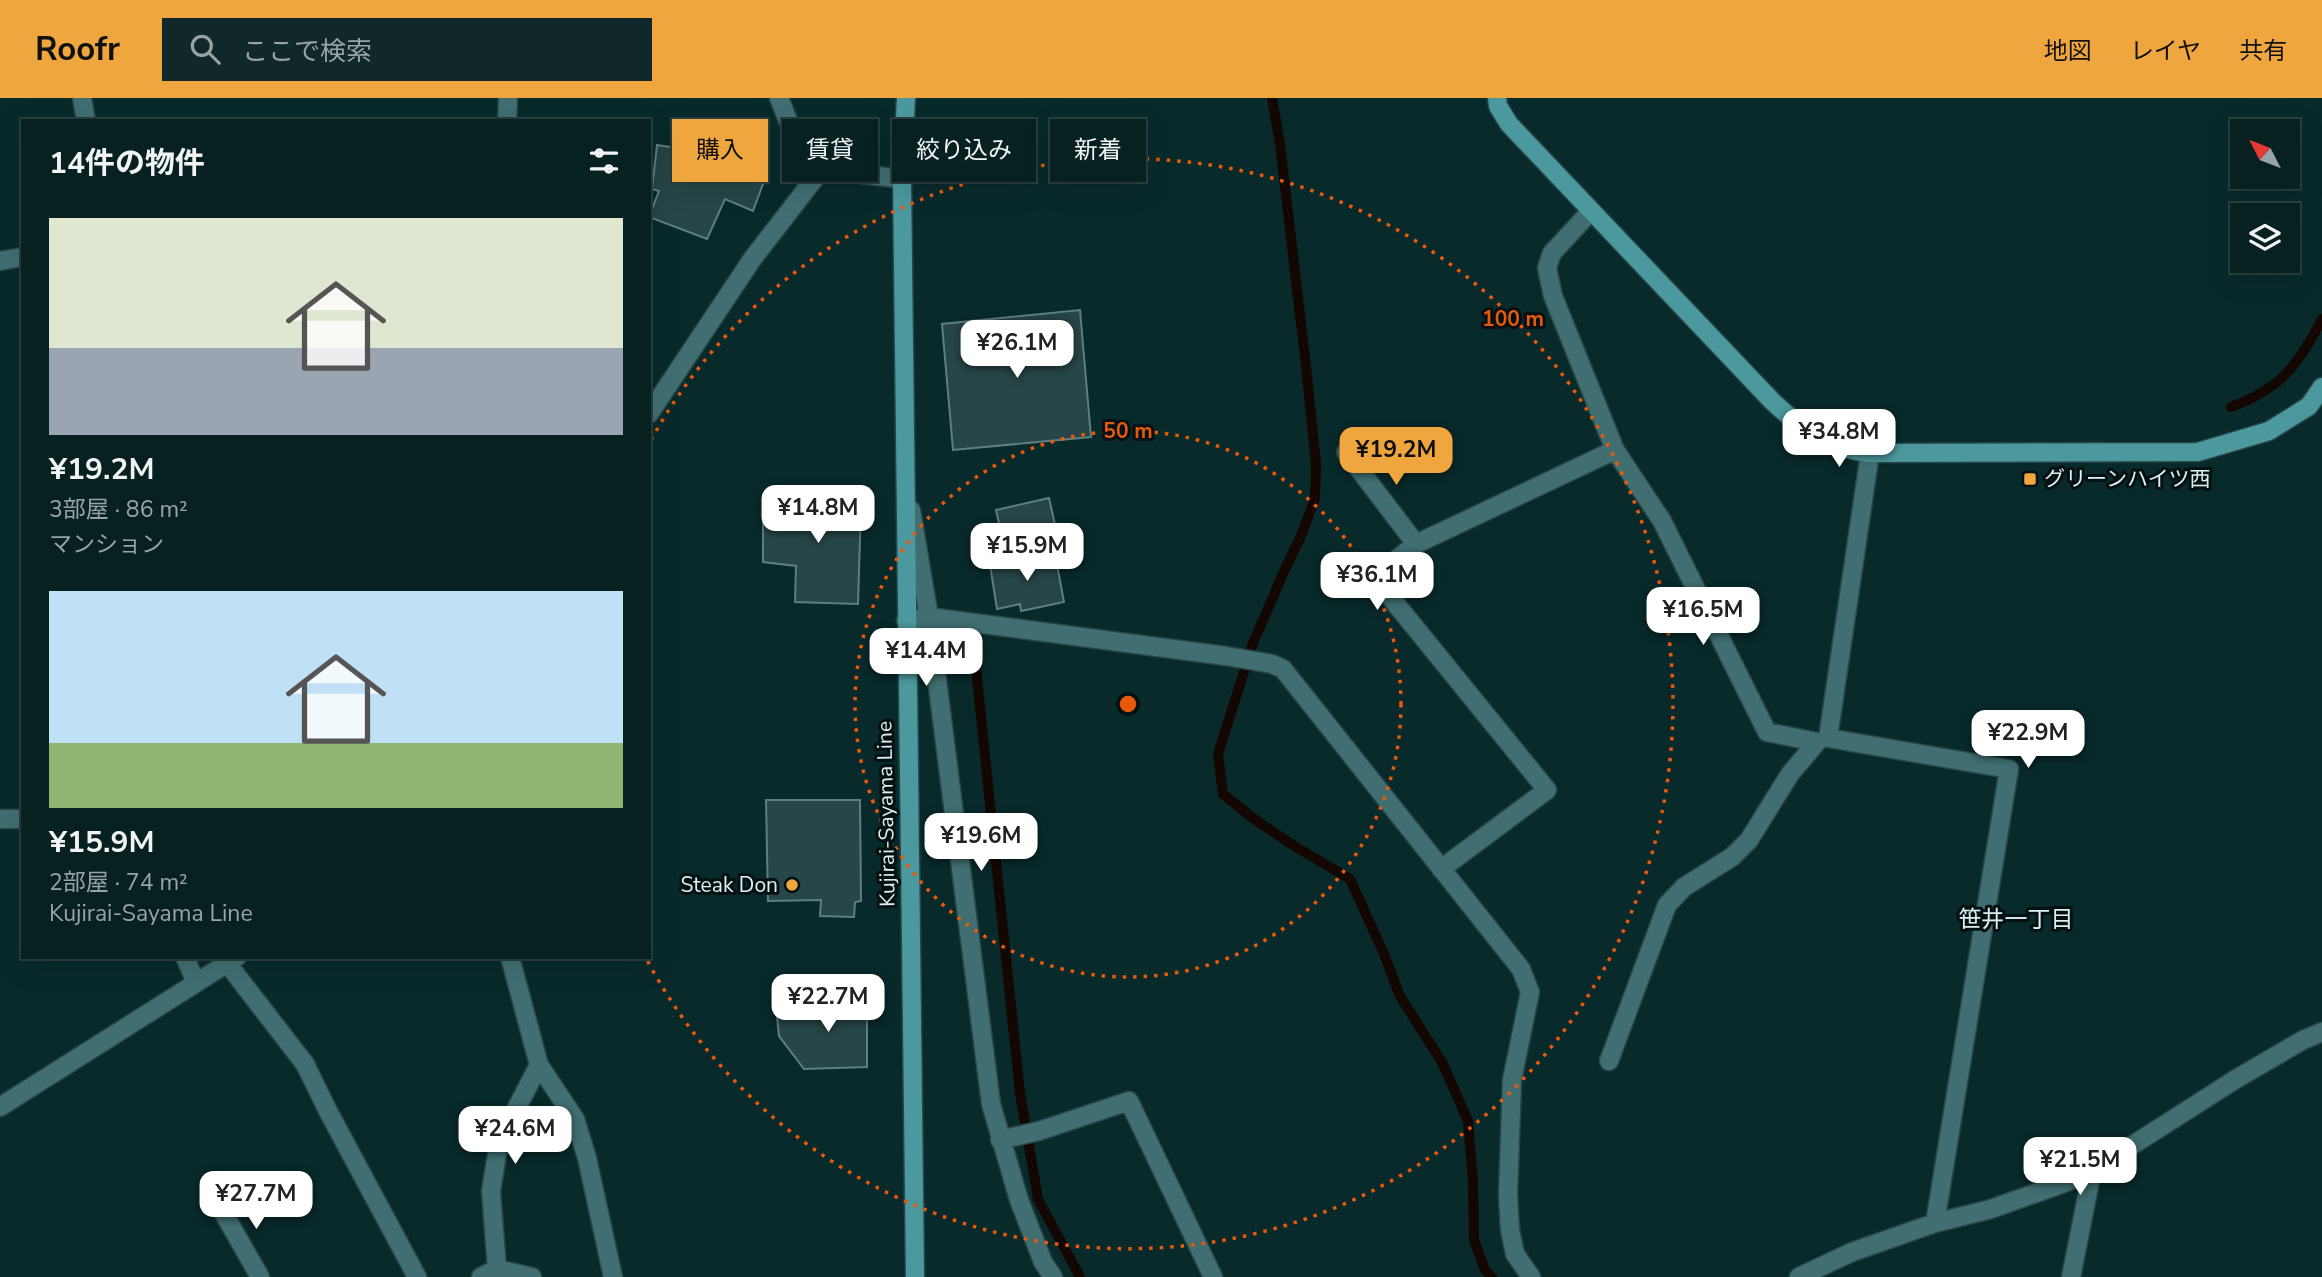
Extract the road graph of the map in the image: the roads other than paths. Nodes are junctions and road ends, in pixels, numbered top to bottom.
1 (82, 98) edge
2 (508, 98) edge
3 (779, 98) edge
4 (906, 98) edge
5 (1497, 98) edge
6 (86, 119) edge
7 (507, 119) edge
8 (787, 119) edge
9 (905, 119) edge
10 (812, 182) edge
11 (902, 182) edge
12 (1591, 211) junction
13 (21, 257) edge
14 (0, 261) edge
15 (2322, 387) edge
16 (652, 405) edge
17 (1615, 450) junction
18 (1346, 452) dead end
19 (1870, 453) junction
20 (905, 474) junction
21 (1416, 544) junction
22 (929, 617) junction
23 (906, 621) junction
24 (1822, 740) junction
25 (0, 818) edge
26 (21, 819) edge
27 (1441, 869) junction
28 (186, 959) edge
29 (511, 959) edge
30 (232, 960) edge
31 (196, 983) junction
32 (2322, 1032) edge
33 (1609, 1061) dead end
34 (539, 1065) junction
35 (0, 1107) edge
36 (1000, 1140) junction
37 (2092, 1171) junction
38 (219, 1205) dead end
39 (1935, 1223) junction
40 (489, 1273) edge
41 (260, 1277) edge
42 (417, 1277) edge
43 (533, 1277) edge
44 (613, 1277) edge
45 (915, 1277) edge
46 (1053, 1277) edge
47 (1213, 1277) edge
48 (1531, 1277) edge
49 (1799, 1277) edge
50 (2071, 1277) edge

1 - 6 street
2 - 7 street
3 - 8 street
4 - 9 main road, Kujirai-Sayama Line
5 - 12 main road
10 - 16 street
11 - 20 main road, Kujirai-Sayama Line
12 - 17 street
12 - 19 main road
13 - 14 street
15 - 19 main road
17 - 21 street
17 - 24 street
18 - 21 street
19 - 24 street
20 - 22 street
20 - 23 main road, Kujirai-Sayama Line
21 - 27 street
22 - 23 street
22 - 27 street
22 - 36 street
23 - 45 main road, Kujirai-Sayama Line
24 - 33 street
24 - 39 street
25 - 26 street
27 - 48 street
28 - 31 street
29 - 34 street
30 - 31 street
30 - 42 street
31 - 35 street
32 - 37 street
34 - 40 street
34 - 44 street
36 - 46 street
36 - 47 street
37 - 39 street
37 - 50 street
38 - 41 street
39 - 49 street
40 - 43 street

